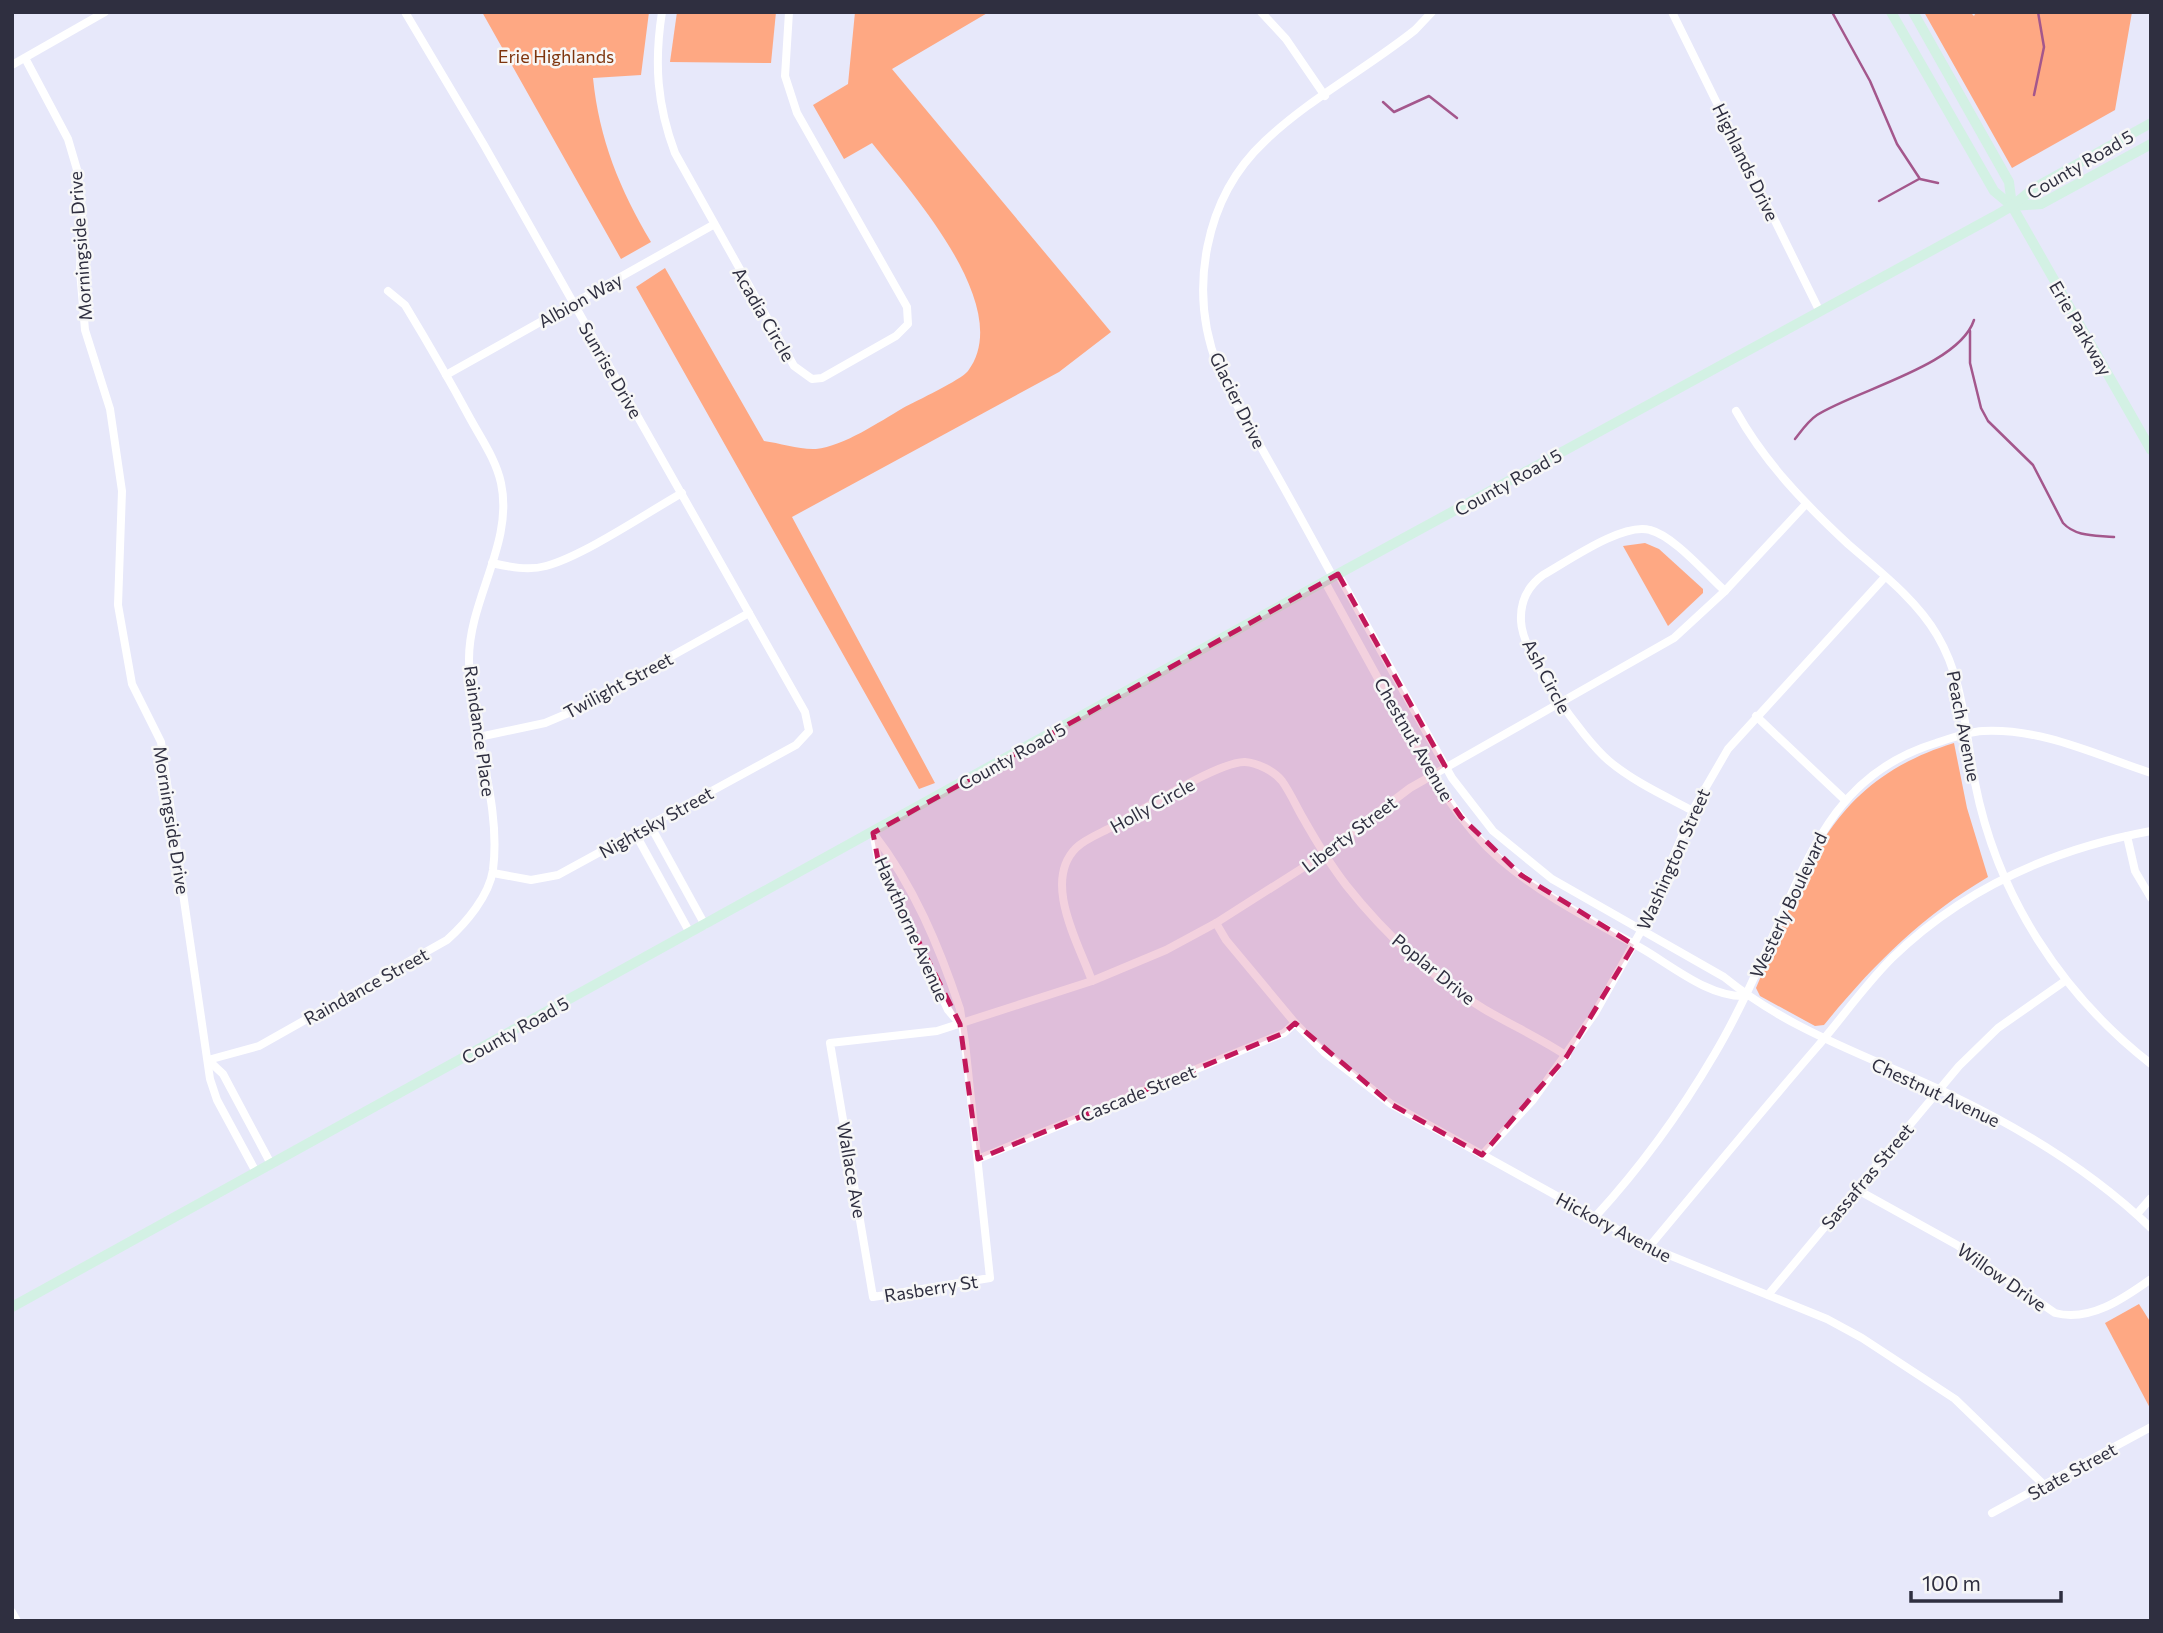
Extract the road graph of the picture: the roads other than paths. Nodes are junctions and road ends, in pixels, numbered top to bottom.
1 (105, 12) edge
2 (405, 12) edge
3 (662, 12) edge
4 (789, 12) edge
5 (1261, 12) edge
6 (1432, 12) edge
7 (1672, 12) edge
8 (1891, 12) edge
9 (1913, 12) edge
10 (25, 58) junction
11 (12, 65) edge
12 (1325, 96) junction
13 (2151, 123) edge
14 (2151, 144) edge
15 (2012, 206) junction
16 (713, 225) junction
17 (388, 290) dead end
18 (574, 304) junction
19 (1820, 312) junction
20 (446, 375) junction
21 (1736, 411) dead end
22 (2151, 450) edge
23 (682, 493) junction
24 (1806, 504) junction
25 (492, 563) junction
26 (1885, 577) junction
27 (1332, 578) junction
28 (1725, 591) junction
29 (749, 613) junction
30 (1560, 702) junction
31 (1756, 716) junction
32 (809, 731) joint
33 (1967, 734) junction
34 (479, 737) junction
35 (1446, 766) junction
36 (2151, 773) edge
37 (1432, 775) junction
38 (1844, 800) junction
39 (1693, 811) junction
40 (650, 825) junction
41 (2151, 831) edge
42 (635, 833) junction
43 (873, 833) junction
44 (2127, 836) junction
45 (1324, 854) junction
46 (493, 873) junction
47 (2004, 879) junction
48 (2151, 898) edge
49 (1216, 923) junction
50 (705, 925) junction
51 (1641, 931) junction
52 (690, 933) junction
53 (1634, 944) junction
54 (1092, 981) junction
55 (2065, 981) junction
56 (1746, 996) junction
57 (1295, 1023) junction
58 (960, 1024) junction
59 (1824, 1039) junction
60 (830, 1043) joint
61 (1567, 1056) junction
62 (208, 1060) junction
63 (2151, 1064) edge
64 (1940, 1090) junction
65 (1482, 1155) junction
66 (978, 1159) junction
67 (271, 1164) junction
68 (256, 1172) junction
69 (1856, 1189) junction
70 (2151, 1198) edge
71 (2137, 1214) junction
72 (1595, 1217) junction
73 (2151, 1228) edge
74 (1649, 1247) junction
75 (990, 1278) joint
76 (2151, 1279) edge
77 (1768, 1295) junction
78 (873, 1297) joint
79 (12, 1307) edge
80 (2151, 1427) edge
81 (2045, 1486) junction
82 (1992, 1513) dead end
83 (12, 1612) edge
84 (17, 1621) edge

1 - 10 street
2 - 18 street, Sunrise Drive
3 - 16 street, Acadia Circle
4 - 16 street, Acadia Circle
5 - 12 street
6 - 12 street, Glacier Drive
7 - 19 street, Highlands Drive
8 - 15 street, Erie Parkway
9 - 15 street, Erie Parkway
10 - 11 street
10 - 62 street, Morningside Drive
12 - 27 street, Glacier Drive
13 - 15 street, County Road 5
14 - 15 street, County Road 5
15 - 19 street, County Road 5
15 - 22 street, Erie Parkway
16 - 18 street, Albion Way
17 - 20 street, Raindance Place
18 - 20 street, Albion Way
18 - 23 street, Sunrise Drive
19 - 27 street, County Road 5
20 - 25 street, Raindance Place
21 - 24 street, Peach Avenue
23 - 25 street
23 - 29 street, Sunrise Drive
24 - 26 street, Peach Avenue
24 - 28 street, Liberty Street
25 - 34 street, Raindance Place
26 - 31 street, Washington Street
26 - 33 street, Peach Avenue
27 - 35 street, Chestnut Avenue
27 - 37 street, Chestnut Avenue
27 - 43 street, County Road 5
28 - 30 street, Liberty Street
28 - 30 street, Ash Circle
29 - 32 street, Sunrise Drive
29 - 34 street, Twilight Street
30 - 35 street, Liberty Street
30 - 39 street, Ash Circle
31 - 38 street
31 - 39 street, Washington Street
32 - 40 street, Nightsky Street
33 - 36 street, Westerly Boulevard
33 - 38 street, Westerly Boulevard
33 - 47 street, Peach Avenue
34 - 46 street, Raindance Place
35 - 37 street, Liberty Street
35 - 51 street, Chestnut Avenue
37 - 45 street, Liberty Street
37 - 53 street, Chestnut Avenue
38 - 56 street, Westerly Boulevard
39 - 51 street, Washington Street
40 - 42 street, Nightsky Street
40 - 50 street
41 - 44 street
42 - 46 street, Nightsky Street
42 - 52 street
43 - 50 street, County Road 5
43 - 58 street, Hawthorne Avenue
43 - 58 street, Hawthorne Avenue
44 - 47 street
44 - 48 street
45 - 49 street, Liberty Street
45 - 54 street, Holly Circle
45 - 61 street, Poplar Drive
46 - 62 street, Raindance Street
47 - 55 street, Peach Avenue
47 - 59 street
49 - 54 street, Liberty Street
49 - 57 street, Hickory Avenue
50 - 52 street, County Road 5
51 - 53 street, Washington Street
51 - 56 street, Chestnut Avenue
52 - 67 street, County Road 5
53 - 56 street, Chestnut Avenue
53 - 61 street, Washington Street
54 - 58 street, Liberty Street
55 - 63 street, Peach Avenue
55 - 64 street, Sassafras Street
56 - 59 street, Chestnut Avenue
56 - 72 street, Westerly Boulevard
57 - 65 street, Hickory Avenue
57 - 66 street, Cascade Street
58 - 60 street, Liberty Street
58 - 66 street, Hawthorne Avenue
59 - 64 street, Chestnut Avenue
59 - 74 street
60 - 78 street, Wallace Ave
61 - 65 street, Washington Street
62 - 67 street
62 - 68 street, Morningside Drive
64 - 69 street, Sassafras Street
64 - 71 street, Chestnut Avenue
65 - 72 street, Hickory Avenue
66 - 75 street, Hawthorne Avenue
67 - 68 street, County Road 5
68 - 79 street, County Road 5
69 - 76 street, Willow Drive
69 - 77 street, Sassafras Street
70 - 71 street
71 - 73 street, Chestnut Avenue
72 - 74 street, Hickory Avenue
74 - 77 street, Hickory Avenue
75 - 78 street, Rasberry St
77 - 81 street, Hickory Avenue
80 - 81 street, State Street
81 - 82 street, State Street
83 - 84 street

